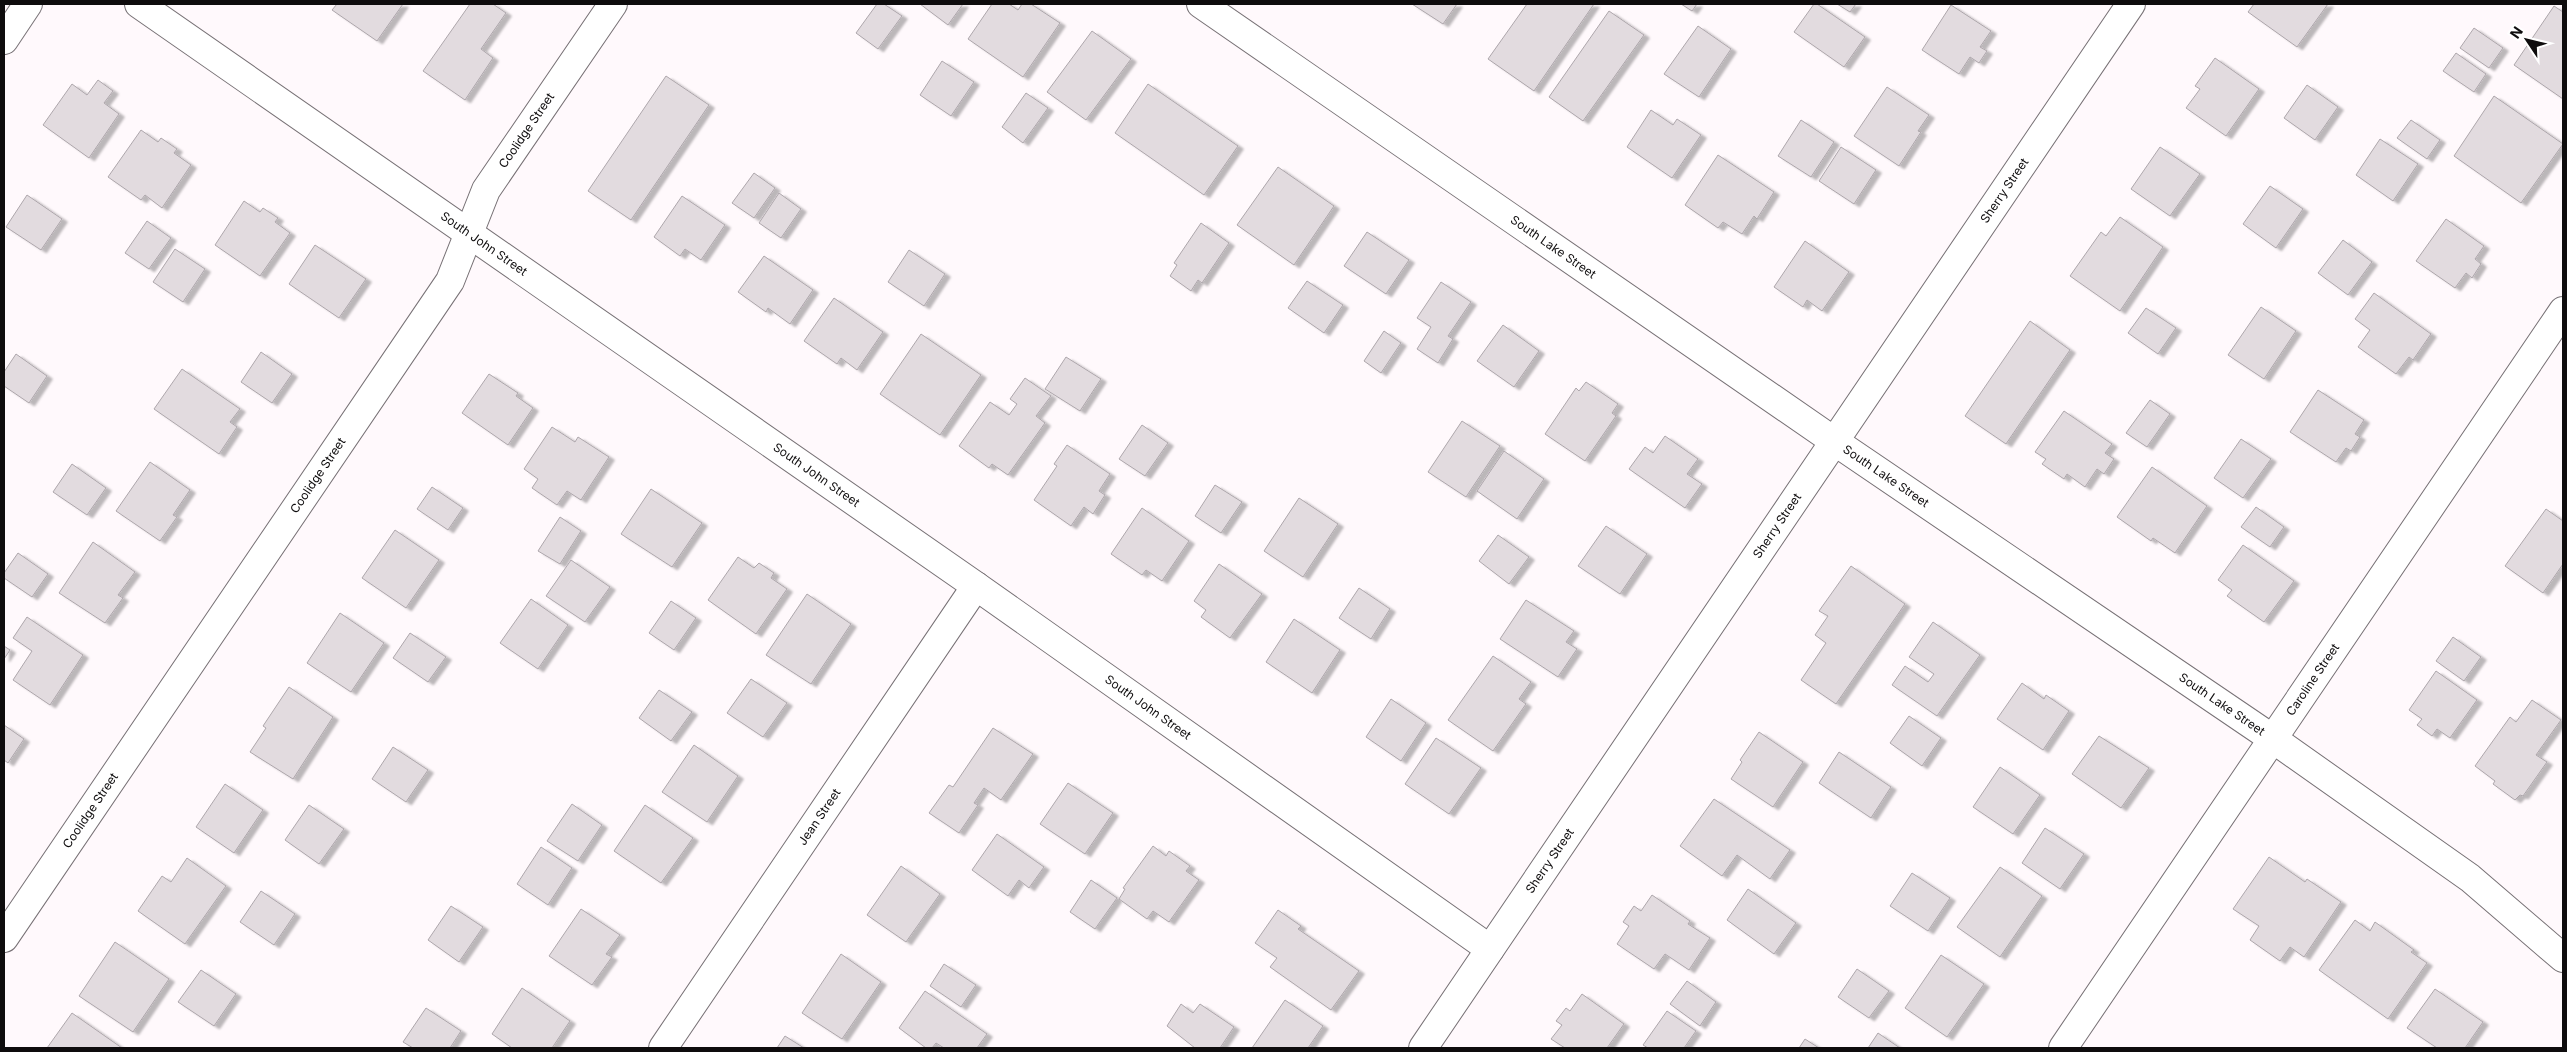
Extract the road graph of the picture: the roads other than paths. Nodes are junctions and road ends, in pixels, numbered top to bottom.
1 (28, 4) edge
2 (139, 4) edge
3 (613, 4) edge
4 (1201, 4) edge
5 (2131, 4) edge
6 (4, 40) edge
7 (469, 233) junction
8 (2563, 311) edge
9 (1834, 441) junction
10 (976, 586) junction
11 (2273, 739) junction
12 (4, 938) edge
13 (1490, 949) junction
14 (2563, 958) edge
15 (663, 1048) edge
16 (1423, 1048) edge
17 (2063, 1048) edge

1 - 6 street
2 - 7 street, South John Street
3 - 7 street, Coolidge Street
4 - 9 street, South Lake Street
5 - 9 street, Sherry Street
7 - 10 street, South John Street
7 - 12 street, Coolidge Street
8 - 11 street, Caroline Street
9 - 11 street, South Lake Street
9 - 13 street, Sherry Street
10 - 13 street, South John Street
10 - 15 street, Jean Street
11 - 14 street, South Lake Street
11 - 17 street, Caroline Street
13 - 16 street, Sherry Street

